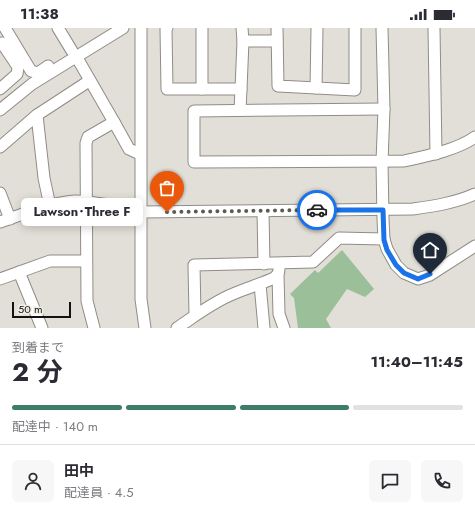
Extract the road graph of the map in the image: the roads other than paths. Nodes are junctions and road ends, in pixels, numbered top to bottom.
1 (5, 28) edge
2 (58, 28) edge
3 (110, 28) edge
4 (123, 28) edge
5 (141, 28) edge
6 (167, 28) edge
7 (202, 28) edge
8 (242, 28) edge
9 (277, 28) edge
10 (317, 28) edge
11 (355, 28) edge
12 (382, 28) edge
13 (434, 28) edge
14 (243, 41) junction
15 (277, 41) junction
16 (4, 42) edge
17 (74, 54) junction
18 (90, 81) junction
19 (316, 88) junction
20 (0, 89) edge
21 (202, 89) junction
22 (241, 89) junction
23 (384, 108) junction
24 (0, 110) edge
25 (240, 110) junction
26 (37, 116) junction
27 (114, 122) junction
28 (475, 137) edge
29 (0, 147) edge
30 (140, 154) junction
31 (436, 154) junction
32 (382, 162) junction
33 (0, 193) edge
34 (475, 194) edge
35 (86, 202) junction
36 (50, 206) junction
37 (128, 208) dead end
38 (383, 210) junction
39 (263, 211) junction
40 (141, 212) junction
41 (5, 221) edge
42 (384, 240) junction
43 (475, 246) edge
44 (86, 261) junction
45 (264, 264) junction
46 (279, 264) junction
47 (19, 272) junction
48 (278, 275) junction
49 (0, 279) edge
50 (260, 284) junction
51 (195, 315) junction
52 (42, 328) edge
53 (94, 328) edge
54 (145, 328) edge
55 (177, 328) edge
56 (264, 328) edge
57 (284, 328) edge

1 - 16 street
2 - 17 street
3 - 17 street
4 - 17 street
5 - 30 street
6 - 21 street
7 - 21 street
8 - 14 street
9 - 15 street
10 - 19 street
11 - 19 street
12 - 23 street
13 - 31 street
14 - 15 street
14 - 22 street
15 - 19 street
16 - 17 street
16 - 20 street
17 - 18 street
17 - 24 street
18 - 26 street
18 - 27 street
21 - 22 street
22 - 25 street
23 - 25 street
23 - 32 street
25 - 32 street
26 - 29 street
26 - 36 street
27 - 30 street
27 - 35 street
28 - 31 street
30 - 40 street
31 - 32 street
32 - 38 street
33 - 41 street
34 - 38 street
35 - 36 street
35 - 37 street
35 - 44 street
36 - 41 street
38 - 39 street
38 - 42 street
39 - 40 street
39 - 45 street
40 - 54 street
42 - 43 street
42 - 46 street
44 - 47 street
44 - 53 street
45 - 46 street
45 - 51 street
46 - 48 street
47 - 49 street
47 - 52 street
48 - 50 street
48 - 57 street
50 - 51 street
50 - 56 street
51 - 55 street

